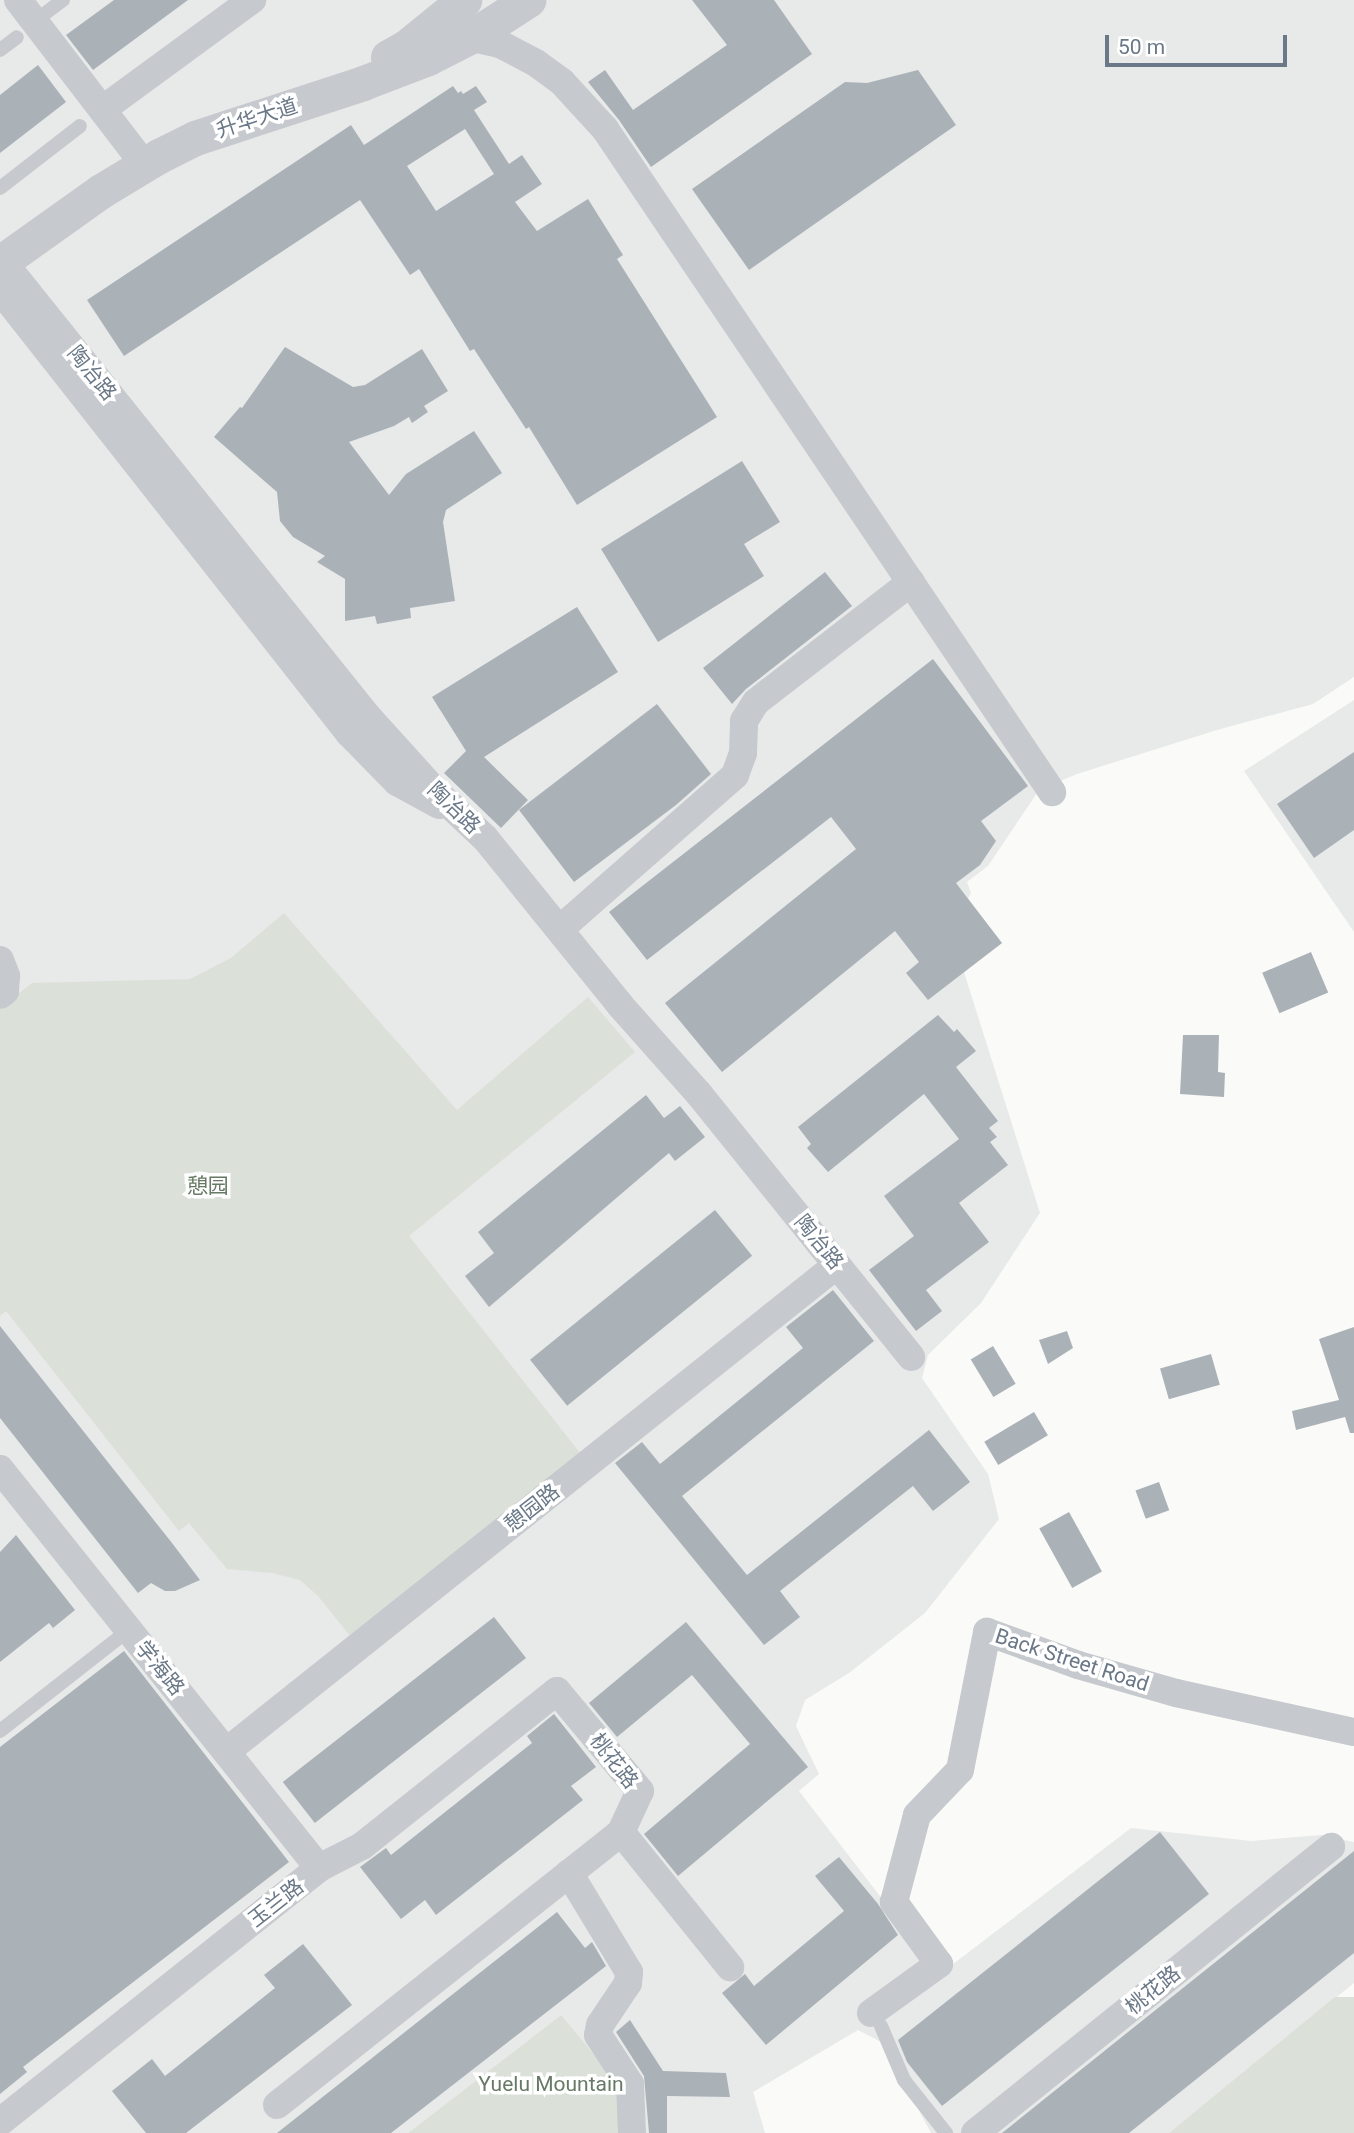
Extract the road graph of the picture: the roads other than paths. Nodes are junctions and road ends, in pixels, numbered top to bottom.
1 (63, 0) edge
2 (464, 0) edge
3 (528, 0) edge
4 (247, 1) edge
5 (23, 20) edge
6 (425, 32) junction
7 (470, 36) junction
8 (0, 50) edge
9 (103, 109) junction
10 (80, 126) dead end
11 (139, 157) junction
12 (0, 188) edge
13 (1, 264) edge
14 (911, 582) junction
15 (1052, 792) dead end
16 (559, 929) junction
17 (0, 960) edge
18 (0, 995) edge
19 (837, 1265) junction
20 (911, 1357) dead end
21 (4, 1481) edge
22 (129, 1630) junction
23 (557, 1691) joint
24 (0, 1731) edge
25 (1354, 1732) edge
26 (227, 1751) junction
27 (621, 1832) junction
28 (1331, 1847) dead end
29 (320, 1868) junction
30 (569, 1874) junction
31 (730, 1967) dead end
32 (876, 2020) joint
33 (276, 2105) dead end
34 (0, 2122) edge
35 (632, 2133) edge
36 (946, 2133) edge
37 (975, 2133) edge

1 - 5 lane
2 - 6 street, 升华大道
3 - 7 street, 升华大道
4 - 9 street
5 - 8 lane
5 - 9 street
6 - 7 street
6 - 11 street, 升华大道
7 - 11 street, 升华大道
7 - 14 street
9 - 11 street
10 - 12 lane
11 - 13 street, 升华大道
13 - 16 street, 陶冶路
14 - 15 street
14 - 16 street
16 - 19 street, 陶冶路
17 - 18 street
19 - 20 street, 陶冶路
19 - 26 street, 憩园路
21 - 22 street, 学海路
22 - 24 lane
22 - 26 street, 学海路
23 - 27 street, 桃花路
23 - 29 street, 玉兰路
25 - 32 street, Back Street Road
26 - 29 street, 学海路
27 - 30 street
27 - 31 street
28 - 37 street, 桃花路
29 - 34 street, 玉兰路
30 - 33 street
30 - 35 street
32 - 36 lane

